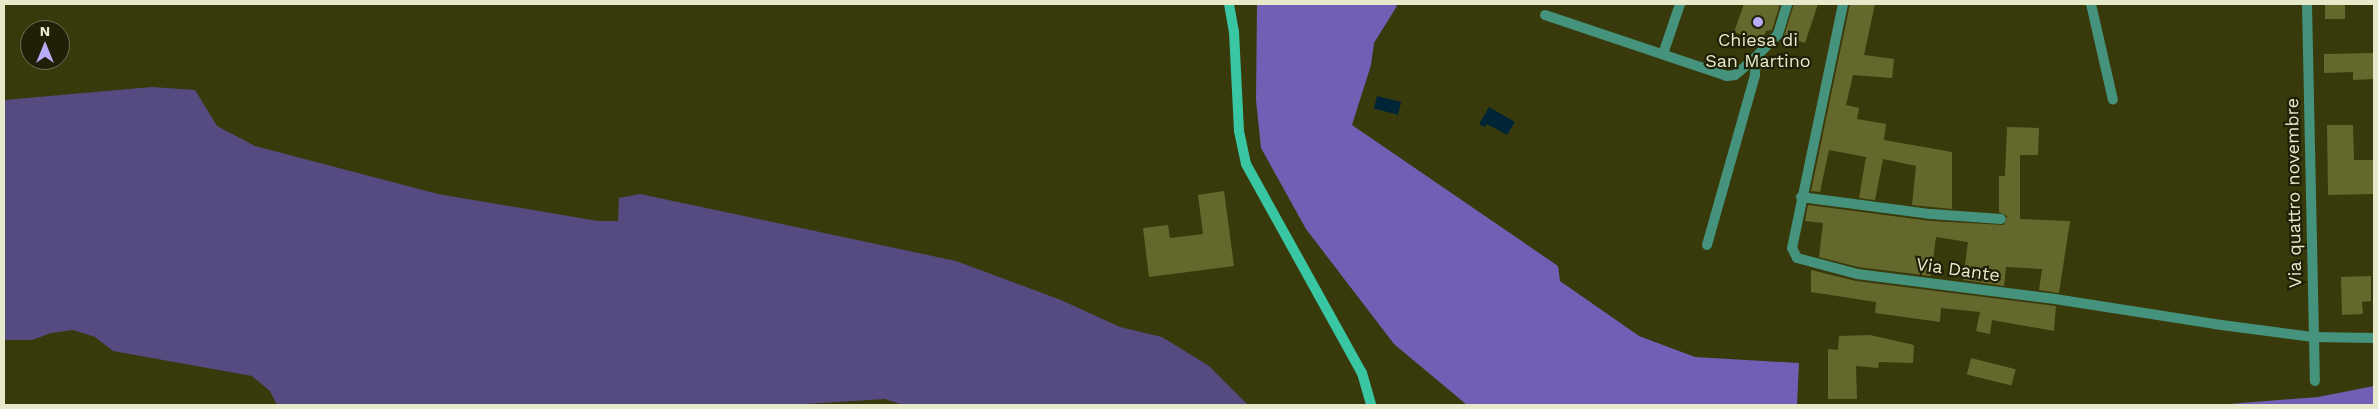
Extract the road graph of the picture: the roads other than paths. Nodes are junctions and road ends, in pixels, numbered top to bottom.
1 (1229, 4) edge
2 (1680, 4) edge
3 (1788, 4) edge
4 (1843, 4) edge
5 (2091, 4) edge
6 (2307, 4) edge
7 (1545, 14) dead end
8 (1662, 54) junction
9 (1756, 57) junction
10 (2113, 100) dead end
11 (1802, 197) junction
12 (2001, 218) dead end
13 (1707, 246) dead end
14 (2314, 338) junction
15 (2374, 338) edge
16 (2314, 381) dead end
17 (1371, 405) edge

1 - 17 main road
2 - 8 street
3 - 9 street
4 - 11 street, Via Dante
5 - 10 street
6 - 14 street, Via quattro novembre
7 - 8 street
8 - 9 street
9 - 13 street
11 - 12 street
11 - 14 street, Via Dante
14 - 15 street, Via Dante
14 - 16 street, Via quattro novembre

